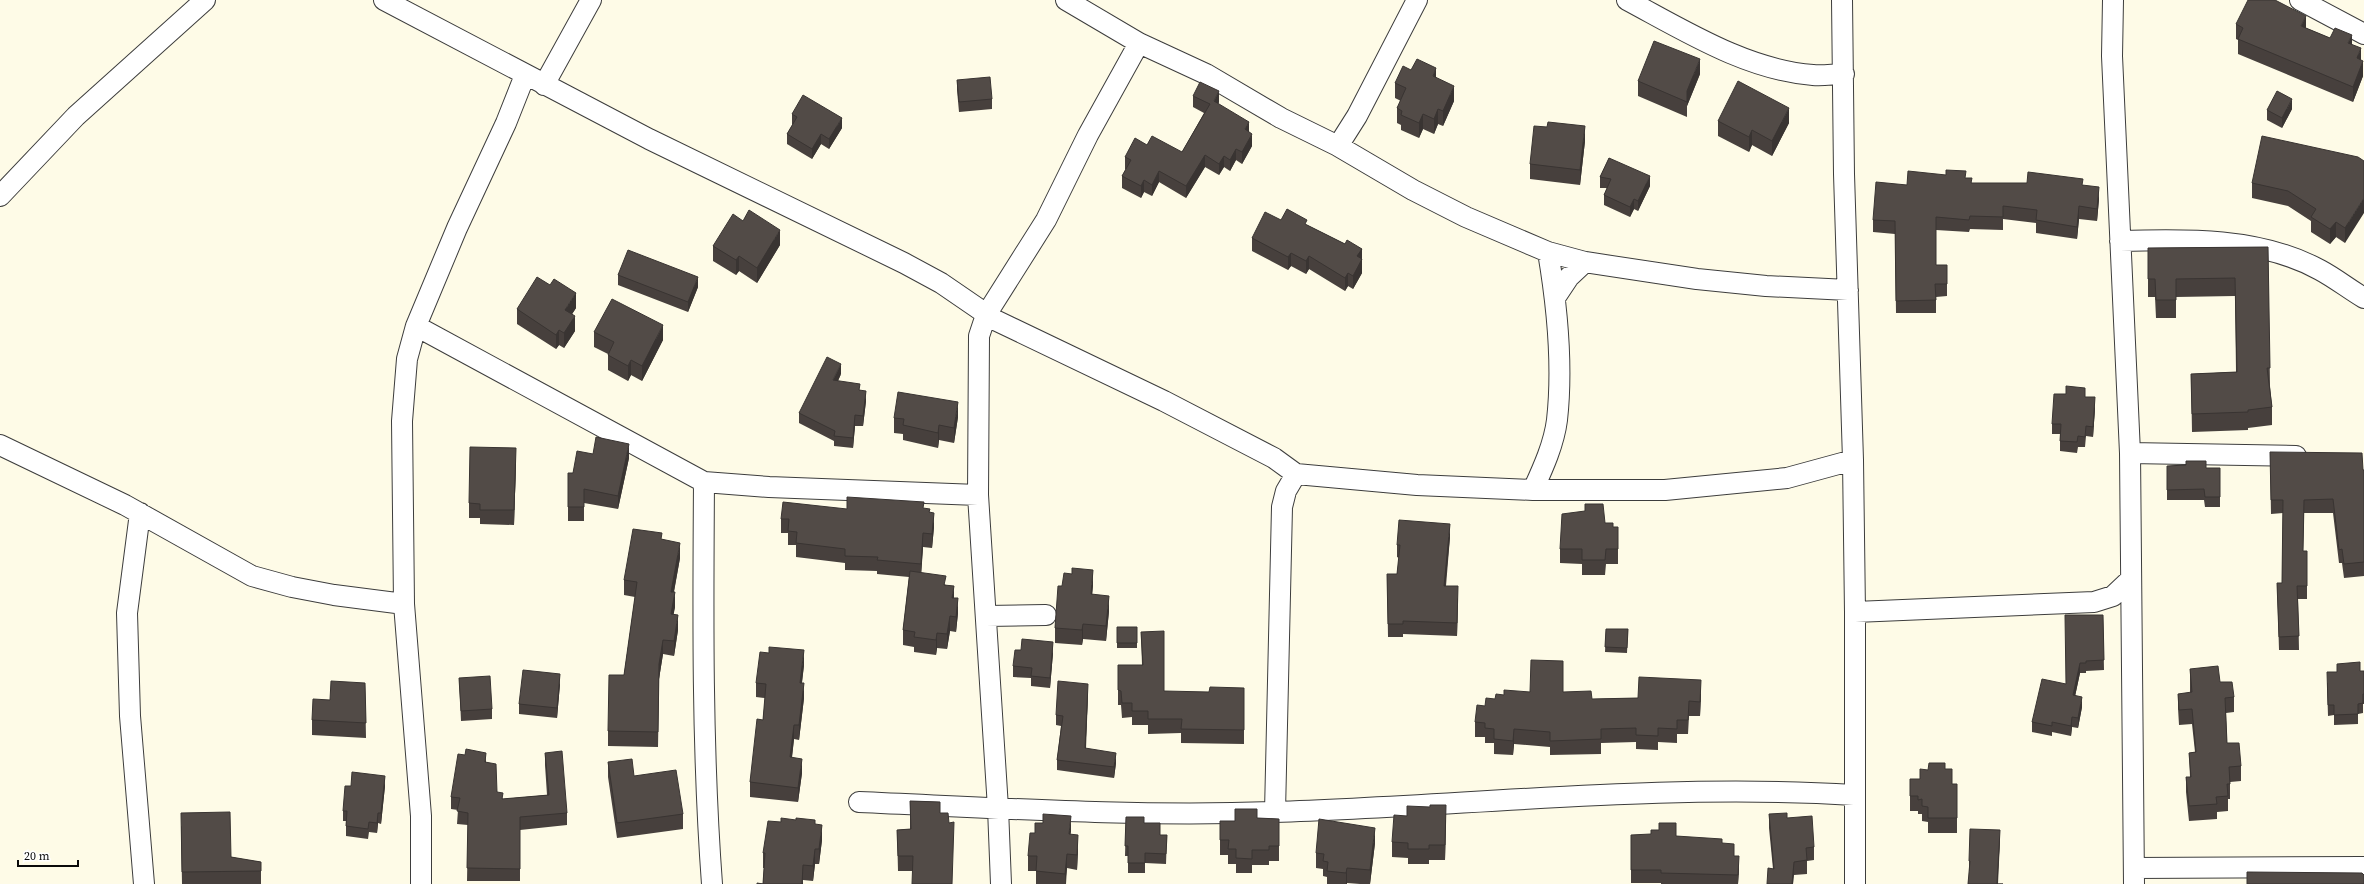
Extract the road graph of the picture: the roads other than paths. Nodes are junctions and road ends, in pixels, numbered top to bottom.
1 (206, 0) edge
2 (384, 0) edge
3 (591, 0) edge
4 (1066, 0) edge
5 (1417, 0) edge
6 (1627, 0) edge
7 (1842, 0) edge
8 (2113, 0) edge
9 (2300, 0) edge
10 (2364, 34) edge
11 (1139, 43) junction
12 (1844, 74) junction
13 (525, 76) junction
14 (544, 85) junction
15 (1338, 146) junction
16 (0, 196) edge
17 (2120, 241) junction
18 (1548, 252) junction
19 (1585, 262) junction
20 (1848, 290) junction
21 (1556, 298) junction
22 (2364, 298) edge
23 (986, 314) junction
24 (416, 326) junction
25 (0, 445) edge
26 (2130, 453) junction
27 (2313, 456) edge
28 (1853, 460) junction
29 (1296, 474) junction
30 (704, 482) junction
31 (1533, 490) junction
32 (978, 496) junction
33 (140, 513) junction
34 (2131, 579) junction
35 (404, 604) junction
36 (1856, 612) junction
37 (1046, 615) dead end
38 (986, 616) junction
39 (1854, 795) junction
40 (860, 802) dead end
41 (998, 808) junction
42 (1275, 812) junction
43 (2364, 867) edge
44 (2134, 876) edge
45 (144, 884) edge
46 (421, 884) edge
47 (712, 884) edge
48 (1000, 884) edge
49 (1855, 884) edge

1 - 16 street
2 - 13 street
3 - 14 street
4 - 11 street
5 - 15 street
6 - 12 street
7 - 12 street
8 - 17 street
9 - 10 street
11 - 15 street
11 - 23 street
12 - 20 street
13 - 14 street
13 - 24 street
14 - 23 street
15 - 18 street
17 - 22 street
17 - 26 street
18 - 19 street
18 - 21 street
19 - 20 street
19 - 21 street
20 - 28 street
21 - 31 street
23 - 29 street
23 - 32 street
24 - 30 street
24 - 35 street
25 - 33 street
26 - 27 street
26 - 34 street
28 - 31 street
28 - 36 street
29 - 31 street
29 - 42 street
30 - 32 street
30 - 47 street
32 - 38 street
33 - 35 street
33 - 45 street
34 - 36 street
34 - 44 street
35 - 46 street
36 - 39 street
37 - 38 street
38 - 41 street
39 - 42 street
39 - 49 street
40 - 41 street
41 - 42 street
41 - 48 street
43 - 44 street

